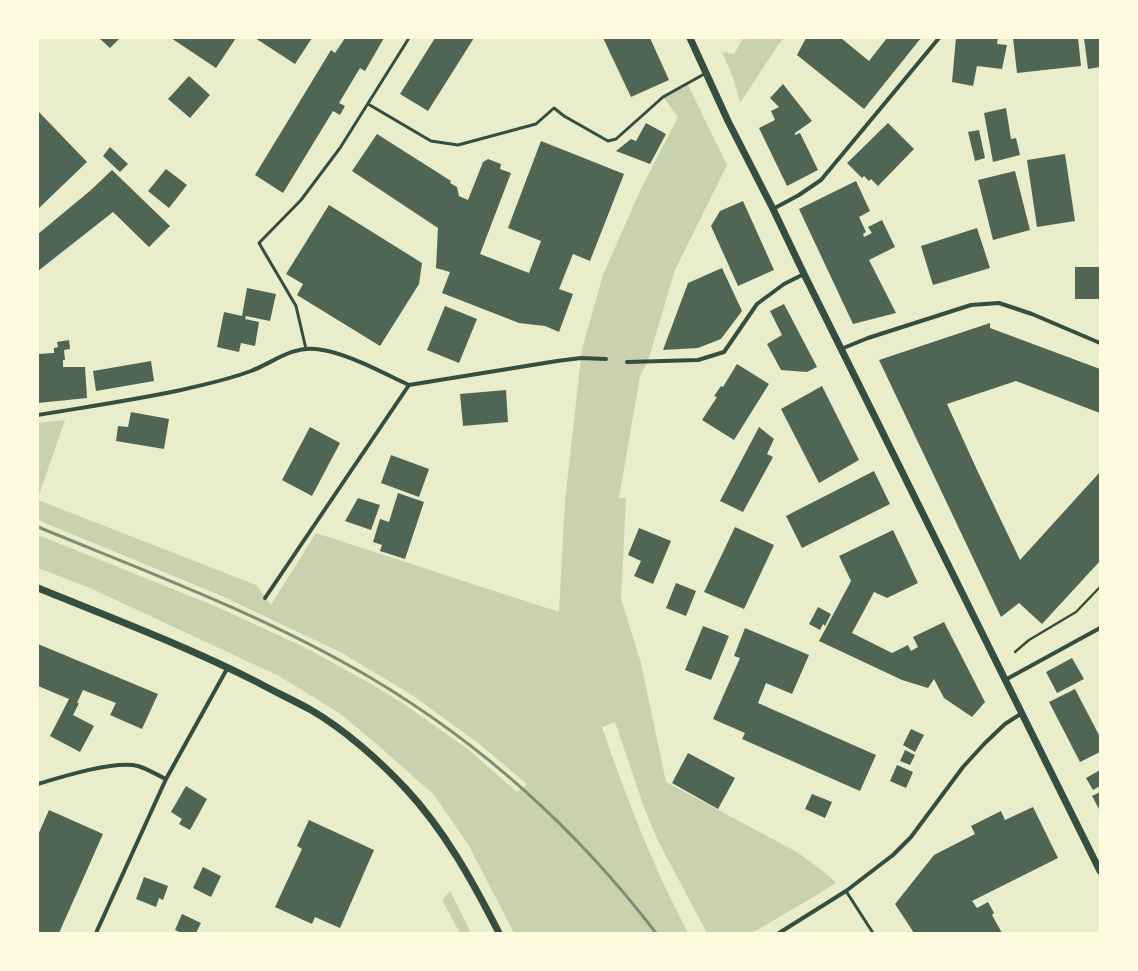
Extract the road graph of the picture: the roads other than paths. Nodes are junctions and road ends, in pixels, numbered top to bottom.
1 (410, 38) edge
2 (690, 38) edge
3 (939, 38) edge
4 (706, 73) junction
5 (368, 104) junction
6 (773, 209) junction
7 (804, 274) junction
8 (1100, 343) edge
9 (306, 349) junction
10 (841, 349) junction
11 (606, 359) dead end
12 (627, 362) dead end
13 (409, 385) junction
14 (38, 415) edge
15 (38, 588) edge
16 (264, 598) dead end
17 (1100, 628) edge
18 (228, 667) junction
19 (1005, 680) junction
20 (1022, 713) junction
21 (166, 779) junction
22 (38, 784) edge
23 (1100, 871) edge
24 (846, 891) junction
25 (96, 933) edge
26 (499, 933) edge
27 (779, 933) edge
28 (873, 933) edge

1 - 5 lane
2 - 4 street
3 - 6 street
4 - 5 lane
4 - 6 street
5 - 9 lane
6 - 7 street
7 - 10 street
7 - 12 street
8 - 10 street
9 - 13 street
9 - 14 street
10 - 19 street
11 - 13 street
13 - 16 street
15 - 18 street
17 - 19 street
18 - 21 street
18 - 26 street
19 - 20 street
20 - 23 street
20 - 24 street
21 - 22 street
21 - 25 street
24 - 27 street
24 - 28 lane

